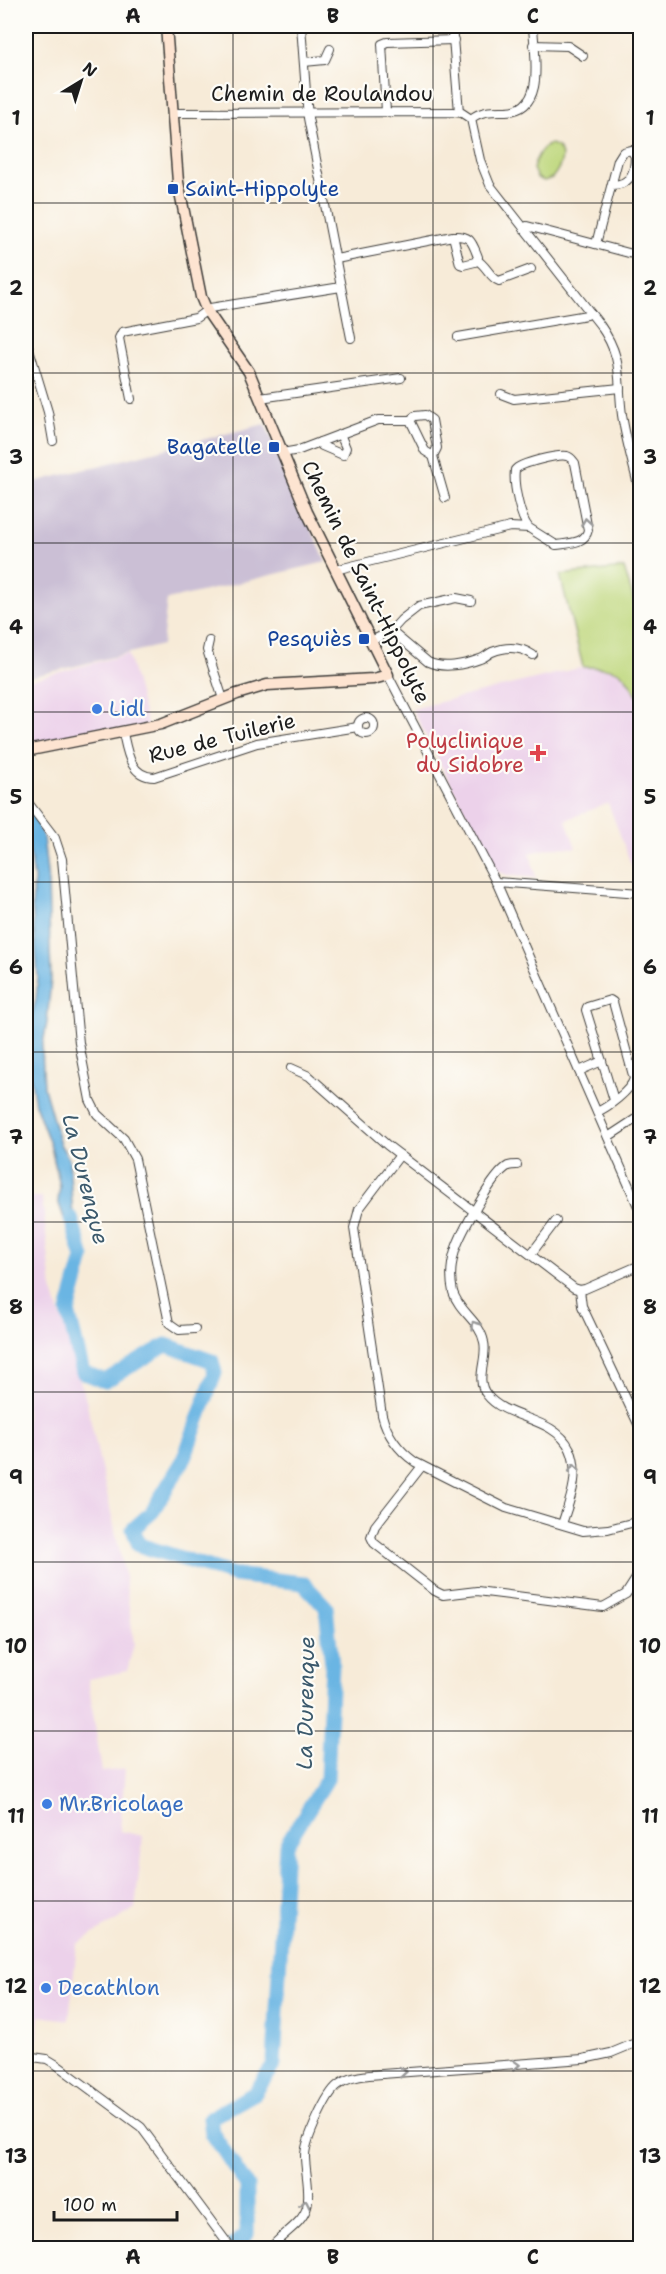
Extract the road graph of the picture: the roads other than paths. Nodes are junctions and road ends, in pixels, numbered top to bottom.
1 (166, 26) edge
2 (301, 26) edge
3 (452, 26) edge
4 (533, 26) edge
5 (454, 40) junction
6 (533, 45) junction
7 (330, 49) dead end
8 (583, 56) dead end
9 (304, 62) junction
10 (386, 112) junction
11 (459, 112) junction
12 (308, 113) junction
13 (172, 114) junction
14 (471, 119) junction
15 (612, 185) junction
16 (524, 229) junction
17 (453, 236) junction
18 (597, 244) junction
19 (640, 256) edge
20 (336, 259) junction
21 (477, 260) junction
22 (531, 269) dead end
23 (341, 287) junction
24 (207, 311) junction
25 (590, 313) junction
26 (458, 337) dead end
27 (351, 338) dead end
28 (26, 339) edge
29 (401, 378) dead end
30 (620, 388) junction
31 (501, 394) dead end
32 (260, 398) junction
33 (131, 399) dead end
34 (410, 420) junction
35 (340, 434) junction
36 (52, 441) dead end
37 (320, 442) junction
38 (282, 453) junction
39 (433, 456) junction
40 (640, 493) edge
41 (445, 498) dead end
42 (521, 511) junction
43 (510, 527) junction
44 (529, 528) junction
45 (335, 570) junction
46 (471, 601) dead end
47 (391, 631) junction
48 (371, 640) junction
49 (209, 641) dead end
50 (533, 655) dead end
51 (388, 675) junction
52 (224, 699) junction
53 (358, 727) dead end
54 (123, 732) junction
55 (26, 751) edge
56 (26, 800) edge
57 (496, 882) junction
58 (640, 893) edge
59 (603, 1063) junction
60 (291, 1068) dead end
61 (579, 1071) junction
62 (614, 1100) junction
63 (597, 1113) junction
64 (640, 1116) edge
65 (608, 1137) junction
66 (400, 1155) junction
67 (517, 1165) dead end
68 (640, 1211) edge
69 (474, 1212) junction
70 (556, 1221) dead end
71 (531, 1254) junction
72 (640, 1265) edge
73 (579, 1290) junction
74 (195, 1329) dead end
75 (640, 1428) edge
76 (422, 1466) junction
77 (640, 1509) edge
78 (639, 1521) junction
79 (562, 1524) junction
80 (640, 1532) edge
81 (640, 1543) edge
82 (640, 2041) edge
83 (26, 2056) edge
84 (231, 2248) edge
85 (271, 2248) edge

1 - 13 street, Chemin de Saint-Hippolyte
2 - 9 street
3 - 5 street
4 - 6 street
5 - 10 street
5 - 11 street
6 - 8 street
6 - 14 street
7 - 9 street
9 - 12 street
10 - 11 street, Chemin de Roulandou
10 - 12 street, Chemin de Roulandou
11 - 14 street, Chemin de Roulandou
12 - 13 street, Chemin de Roulandou
12 - 20 street
13 - 24 street, Chemin de Saint-Hippolyte
14 - 16 street
15 - 15 street
15 - 18 street
16 - 18 street
16 - 25 street
17 - 20 street
17 - 21 street
17 - 21 street
18 - 19 street
20 - 23 street
21 - 22 street
23 - 24 street
23 - 27 street
24 - 32 street, Chemin de Saint-Hippolyte
24 - 33 street
25 - 26 street
25 - 30 street
28 - 36 street
29 - 32 street
30 - 31 street
30 - 40 street
32 - 38 street, Chemin de Saint-Hippolyte
34 - 35 street
34 - 39 street
34 - 39 street
35 - 37 street
35 - 37 street
37 - 38 street
38 - 45 street, Chemin de Saint-Hippolyte
39 - 41 street
42 - 43 street
42 - 44 street
44 -> 42 street
43 - 44 street
43 - 45 street
45 - 48 street, Chemin de Saint-Hippolyte
46 - 47 street
47 - 48 street
47 - 50 street
48 - 51 street, Chemin de Saint-Hippolyte
49 - 52 street
51 - 52 street
51 - 57 street, Chemin de Saint-Hippolyte
52 - 54 street
53 - 54 street, Rue de Tuilerie
54 - 55 street
56 - 74 street
57 - 58 street
57 - 61 street, Chemin de Saint-Hippolyte
59 - 61 street
59 - 62 street
59 - 62 street
60 - 66 street
61 - 63 street, Chemin de Saint-Hippolyte
62 - 63 street
63 - 65 street, Chemin de Saint-Hippolyte
64 - 65 street
65 - 68 street, Chemin de Saint-Hippolyte
66 - 69 street
66 - 76 street
67 - 69 street
69 - 71 street
79 -> 69 street
70 - 71 street
71 - 73 street
72 - 73 street
73 - 75 street
76 - 79 street
76 - 81 street
77 - 78 street
78 - 79 street
78 - 80 street
85 -> 82 street
83 - 84 street

